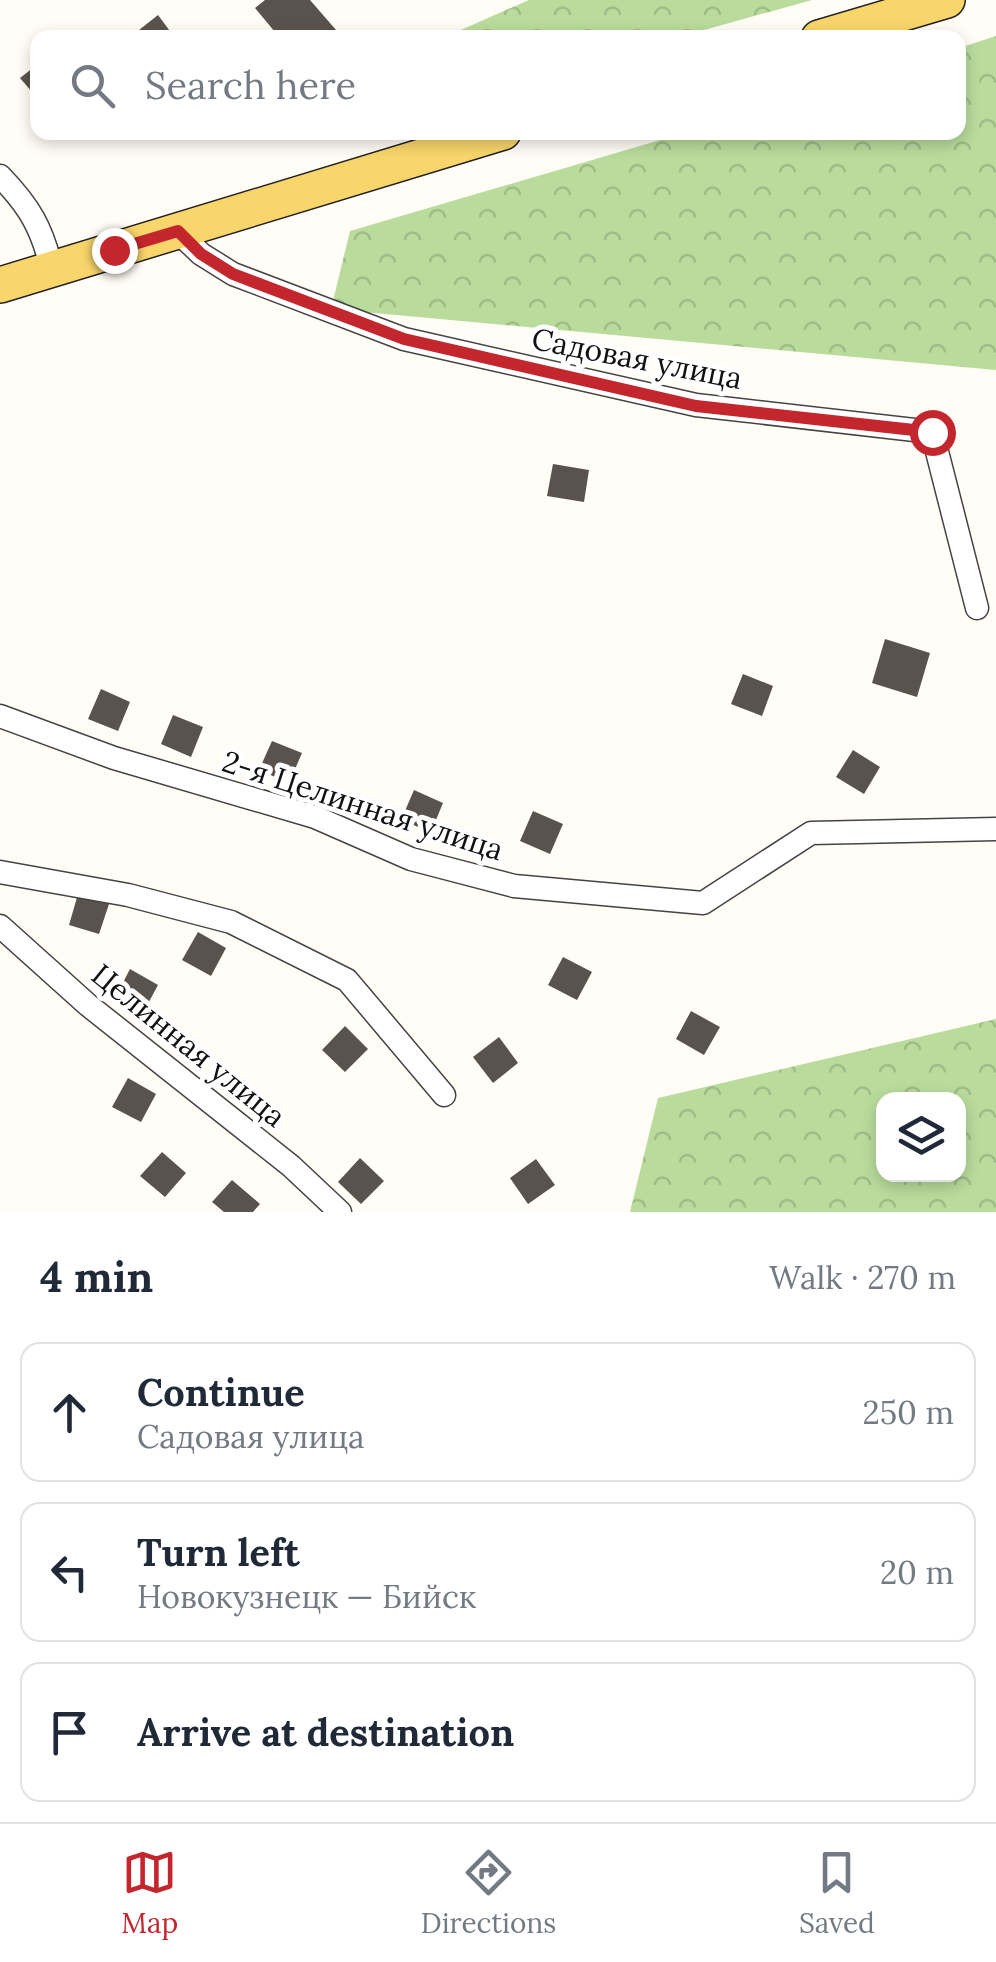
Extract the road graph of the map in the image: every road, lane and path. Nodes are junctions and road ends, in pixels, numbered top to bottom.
1 (947, 0) edge
2 (846, 30) edge
3 (477, 140) edge
4 (0, 176) edge
5 (178, 231) junction
6 (52, 270) junction
7 (0, 286) edge
8 (977, 608) dead end
9 (0, 716) edge
10 (996, 829) edge
11 (0, 872) edge
12 (0, 926) edge
13 (444, 1096) dead end
14 (340, 1212) edge

1 - 2 main road
3 - 5 main road
4 - 6 street
5 - 6 main road
5 - 8 street, Садовая улица
6 - 7 main road
9 - 10 street, 2-я Целинная улица
11 - 13 street
12 - 14 street, Целинная улица

